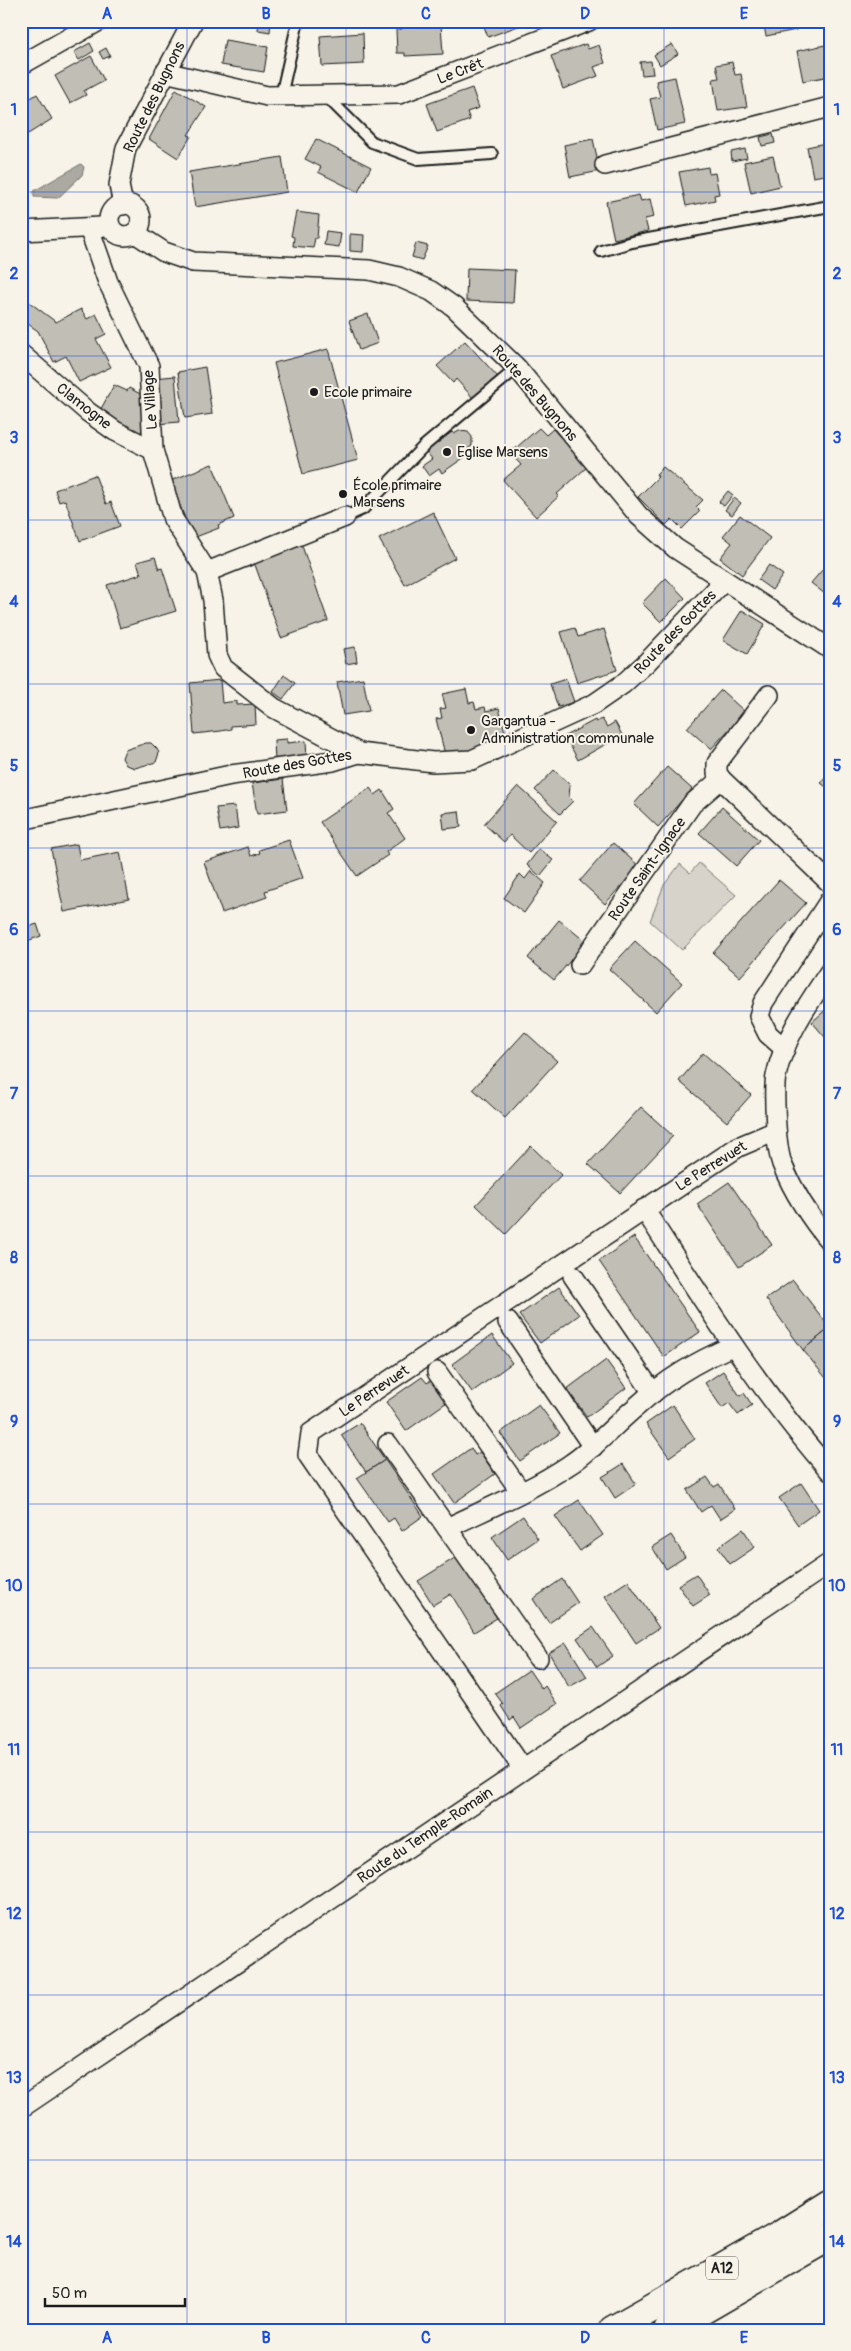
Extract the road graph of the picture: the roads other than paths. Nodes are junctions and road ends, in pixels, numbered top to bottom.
1 (99, 21) edge
2 (192, 21) edge
3 (298, 21) edge
4 (589, 21) edge
5 (21, 65) edge
6 (165, 72) junction
7 (326, 95) junction
8 (281, 96) junction
9 (830, 107) edge
10 (492, 154) dead end
11 (605, 165) dead end
12 (123, 205) junction
13 (830, 206) edge
14 (109, 225) junction
15 (89, 228) junction
16 (21, 232) edge
17 (135, 233) junction
18 (601, 251) dead end
19 (21, 354) edge
20 (517, 368) junction
21 (153, 450) junction
22 (345, 517) joint
23 (207, 572) junction
24 (724, 581) junction
25 (830, 649) edge
26 (769, 695) dead end
27 (359, 753) junction
28 (721, 779) junction
29 (21, 820) edge
30 (830, 883) edge
31 (830, 900) edge
32 (580, 965) dead end
33 (830, 972) edge
34 (785, 1049) junction
35 (776, 1131) junction
36 (644, 1209) junction
37 (830, 1242) edge
38 (572, 1276) dead end
39 (508, 1322) dead end
40 (732, 1346) junction
41 (437, 1372) dead end
42 (653, 1392) junction
43 (388, 1444) dead end
44 (593, 1448) junction
45 (830, 1471) edge
46 (521, 1492) junction
47 (447, 1528) junction
48 (830, 1563) edge
49 (538, 1658) dead end
50 (523, 1769) junction
51 (21, 2108) edge
52 (830, 2204) edge
53 (830, 2236) edge
54 (613, 2330) edge
55 (668, 2330) edge

1 - 5 street
2 - 6 street, Route des Bugnons
3 - 8 lane
4 - 7 street, Le Crêt
6 - 8 street, Le Crêt
6 - 12 street, Route des Bugnons
7 - 8 street, Le Crêt
7 - 10 lane
9 - 11 street
12 - 14 street
12 - 17 street
13 - 18 lane
14 - 15 street
14 - 17 street
15 - 16 street
15 - 21 street, Le Village
17 - 20 street, Route des Bugnons
19 - 21 street, Clamogne
20 - 22 lane
20 - 24 street, Route des Bugnons
21 - 23 street, Le Village
22 - 23 street
23 - 27 street, Le Village
24 - 25 street, Route des Bugnons
24 - 27 street, Route des Gottes
26 - 28 street
27 - 29 street, Route des Gottes
28 - 30 street
28 - 32 street, Route Saint-Ignace
31 - 34 street
33 - 34 street
34 - 35 street
35 - 36 street, Le Perrevuet
35 - 37 street
36 - 40 street
36 - 50 street, Le Perrevuet
38 - 42 street
39 - 44 street
40 - 42 street
40 - 45 street
41 - 46 street
42 - 44 street
43 - 47 street
44 - 46 street
46 - 47 street
47 - 49 street
48 - 50 street, Route du Temple-Romain
50 - 51 street, Route du Temple-Romain
52 - 54 highway, A12
53 - 55 highway, A12

